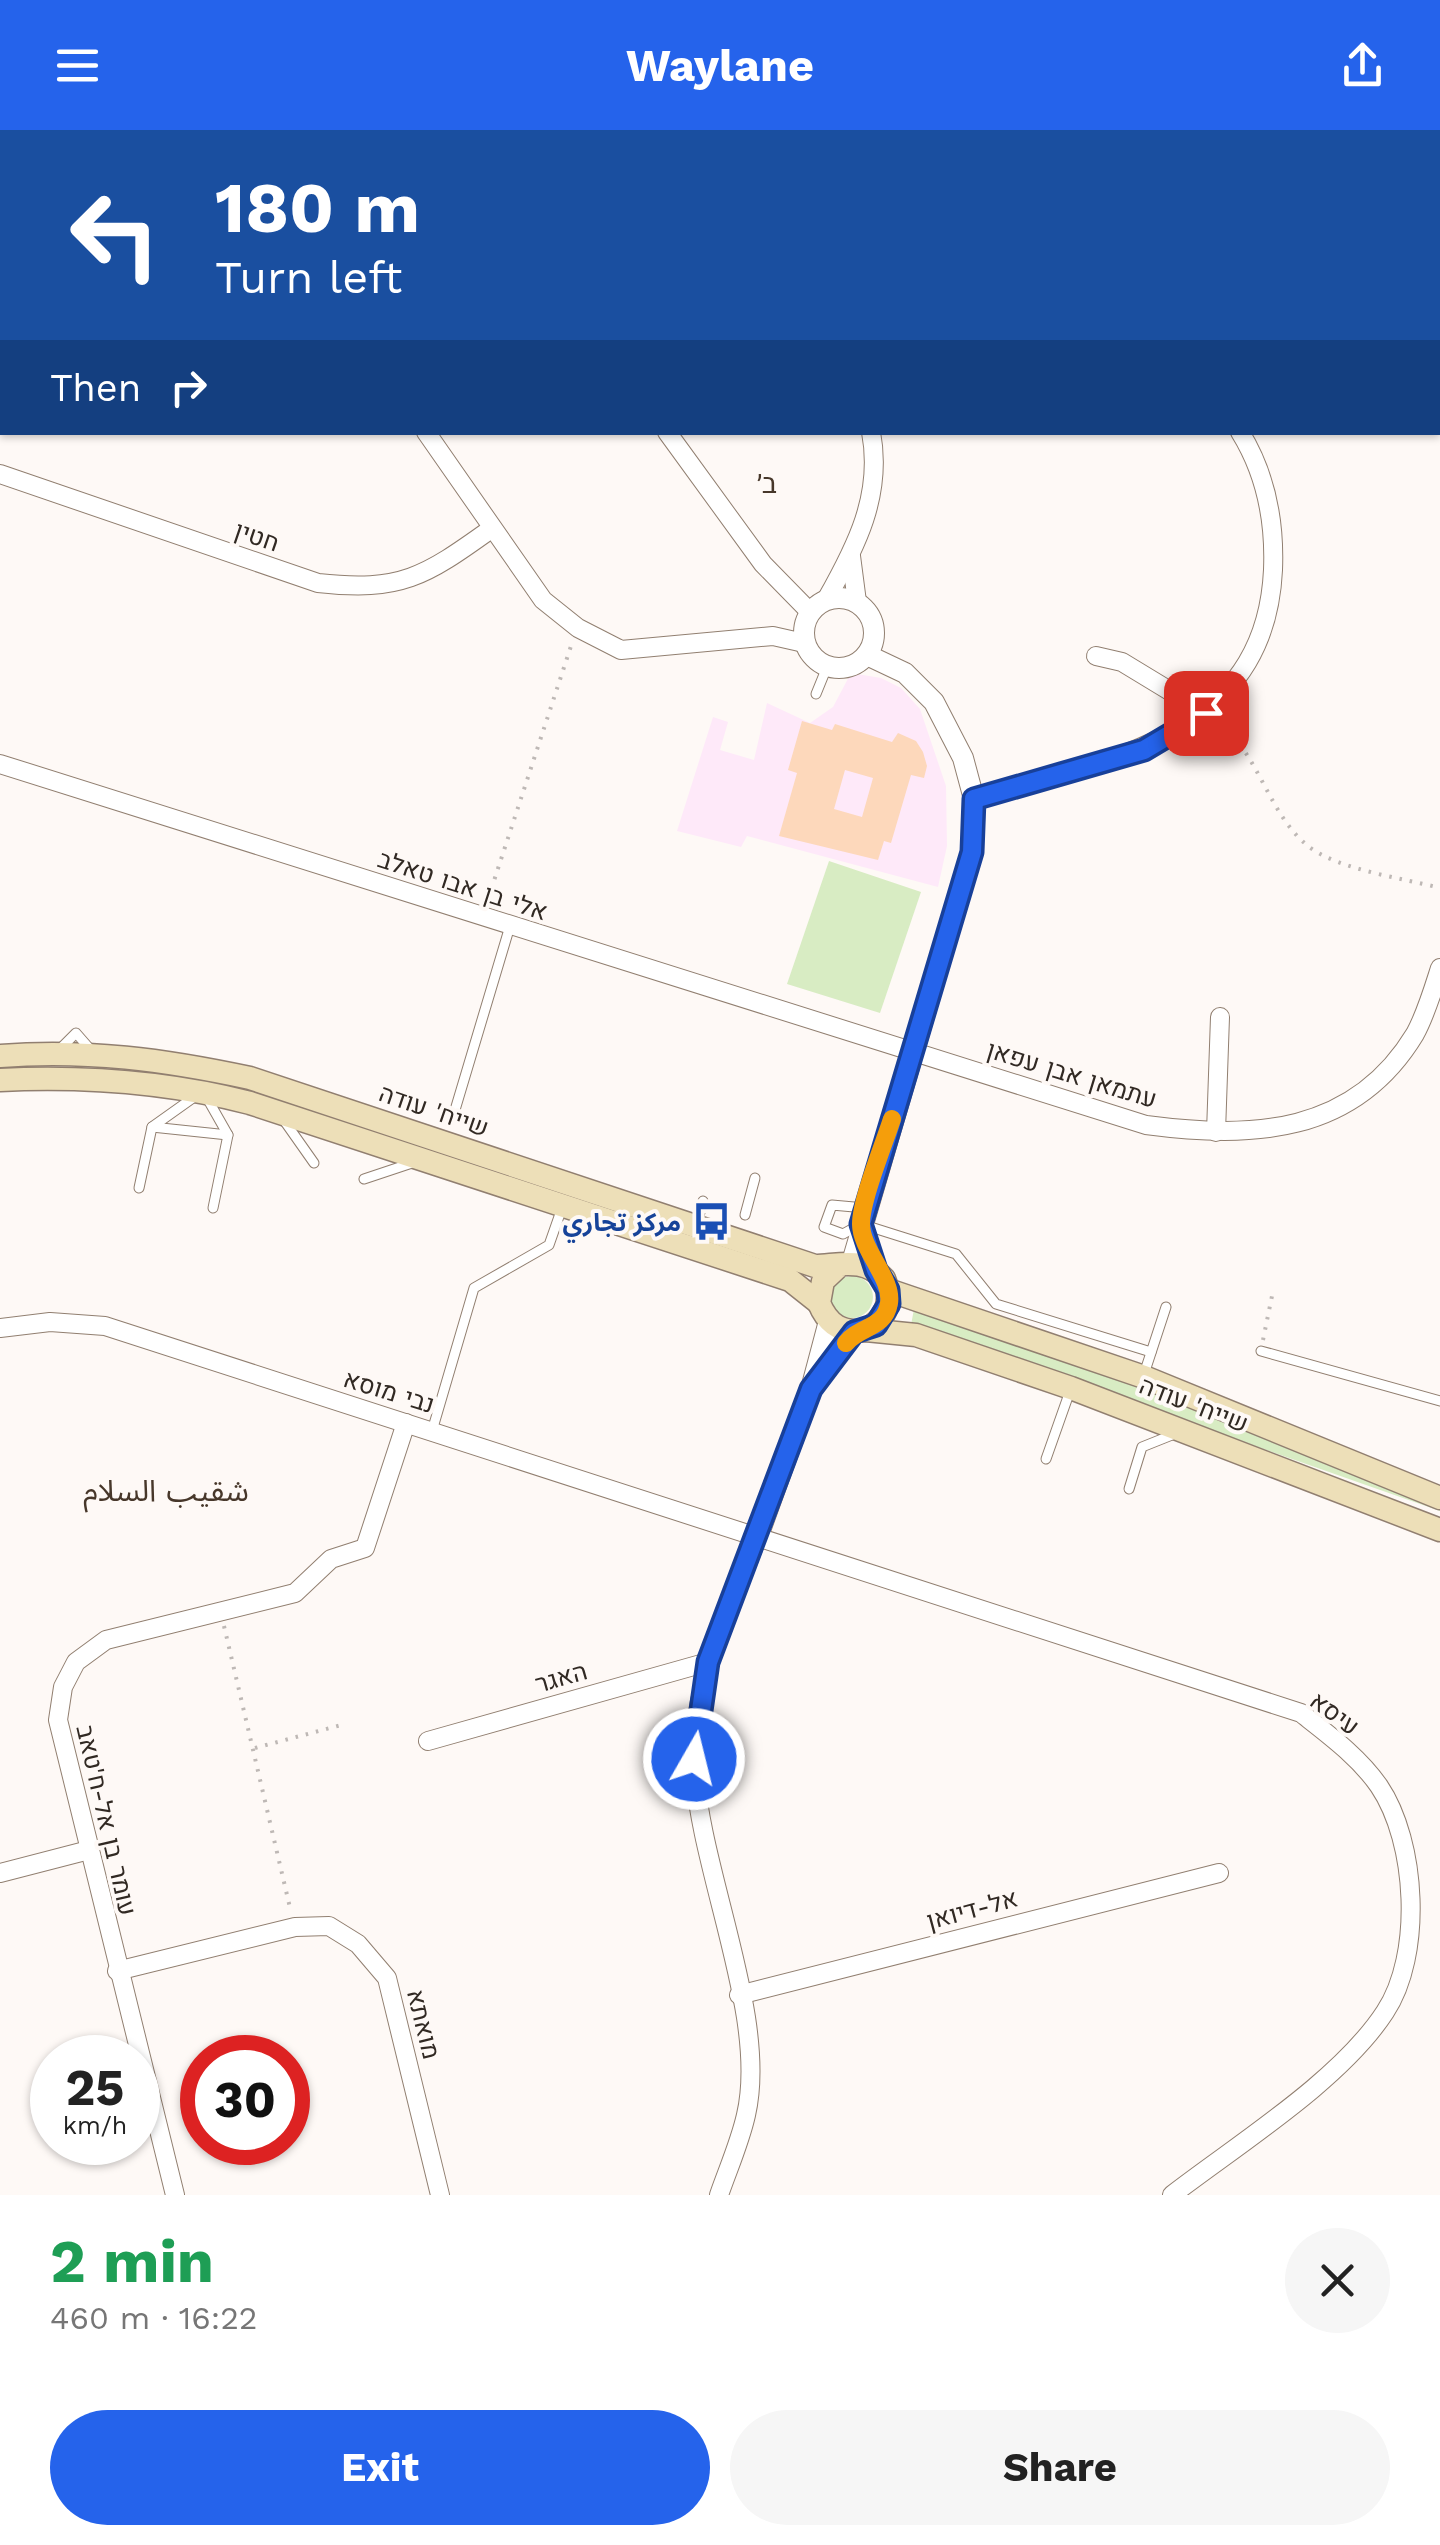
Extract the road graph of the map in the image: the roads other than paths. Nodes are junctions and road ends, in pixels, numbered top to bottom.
1 (428, 435) edge
2 (669, 435) edge
3 (872, 435) edge
4 (1242, 435) edge
5 (0, 474) edge
6 (491, 528) junction
7 (851, 556) junction
8 (856, 602) junction
9 (811, 619) junction
10 (867, 654) junction
11 (1096, 656) dead end
12 (827, 666) junction
13 (816, 694) dead end
14 (1206, 713) junction
15 (0, 764) edge
16 (974, 799) junction
17 (510, 926) junction
18 (1440, 968) edge
19 (1220, 1018) dead end
20 (912, 1050) junction
21 (0, 1056) edge
22 (0, 1080) edge
23 (203, 1091) junction
24 (455, 1110) dead end
25 (279, 1112) junction
26 (152, 1127) junction
27 (1216, 1132) junction
28 (228, 1135) junction
29 (422, 1160) junction
30 (314, 1163) dead end
31 (754, 1178) dead end
32 (364, 1179) dead end
33 (139, 1188) dead end
34 (703, 1200) dead end
35 (563, 1205) junction
36 (213, 1208) dead end
37 (745, 1215) dead end
38 (863, 1216) junction
39 (696, 1227) junction
40 (846, 1264) junction
41 (882, 1280) junction
42 (996, 1304) junction
43 (1166, 1307) dead end
44 (824, 1312) junction
45 (972, 1320) junction
46 (0, 1328) edge
47 (1006, 1330) junction
48 (860, 1331) junction
49 (1261, 1351) road end
50 (1151, 1352) junction
51 (1144, 1377) junction
52 (1071, 1388) junction
53 (811, 1389) junction
54 (1440, 1401) edge
55 (406, 1423) junction
56 (432, 1430) junction
57 (1185, 1430) junction
58 (1046, 1460) dead end
59 (1129, 1489) dead end
60 (1440, 1498) edge
61 (1440, 1530) edge
62 (758, 1536) junction
63 (708, 1662) junction
64 (428, 1741) dead end
65 (88, 1850) junction
66 (0, 1873) edge
67 (1218, 1873) dead end
68 (117, 1972) junction
69 (740, 1995) junction
70 (176, 2195) edge
71 (440, 2195) edge
72 (719, 2195) edge
73 (1172, 2195) edge

1 - 6 street
2 - 9 street
3 - 7 street
4 - 14 street
5 - 6 street, חטין
6 - 9 street
7 - 8 street
7 - 9 street
8 - 9 street
8 - 10 street
9 - 12 street
10 - 12 street
10 - 16 street
11 - 14 street
12 - 13 lane
14 - 16 street
15 - 17 street, אלי בן אבו טאלב
16 - 20 street
17 - 20 street, אלי בן אבו טאלב
17 - 24 lane
18 - 27 street, עתמאן אבן עפאן
19 - 27 street
20 - 27 street, עתמאן אבן עפאן
20 - 38 street
21 - 39 main road, שייח' עודה
22 - 23 main road, שייח' עודה
23 - 25 main road, שייח' עודה
23 - 26 lane
23 - 28 lane
25 - 29 main road, שייח' עודה
25 - 30 lane
26 - 28 lane
26 - 33 lane
28 - 36 lane
29 - 32 lane
29 - 35 main road, שייח' עודה
31 - 37 lane
34 - 39 lane
35 - 44 main road, שייח' עודה
35 - 56 lane
38 - 38 lane
38 - 40 street
38 - 41 street
38 - 42 lane
39 - 40 main road, שייח' עודה
40 - 41 main road
40 - 44 main road
41 - 45 main road, שייח' עודה
41 - 48 main road
42 - 45 lane
42 - 47 lane
42 - 50 lane
43 - 50 lane
44 - 48 main road
44 - 53 street
45 - 47 main road, שייח' עודה
46 - 55 street, נבי מוסא
47 - 51 main road, שייח' עודה
48 - 52 main road, שייח' עודה
48 - 53 street
49 - 54 lane
50 - 51 lane
51 - 60 main road, שייח' עודה
52 - 57 main road, שייח' עודה
52 - 58 lane
53 - 62 street
55 - 56 street, נבי מוסא
55 - 65 street, עומר בן אל-ח'טאב
56 - 62 street, נבי מוסא
57 - 59 lane
57 - 61 main road, שייח' עודה
62 - 63 street
62 - 73 street, עיסא
63 - 64 street, האגר
63 - 69 street
65 - 66 street
65 - 68 street, עומר בן אל-ח'טאב
67 - 69 street, אל-דיואן
68 - 70 street, עומר בן אל-ח'טאב
68 - 71 street, מואתא
69 - 72 street

